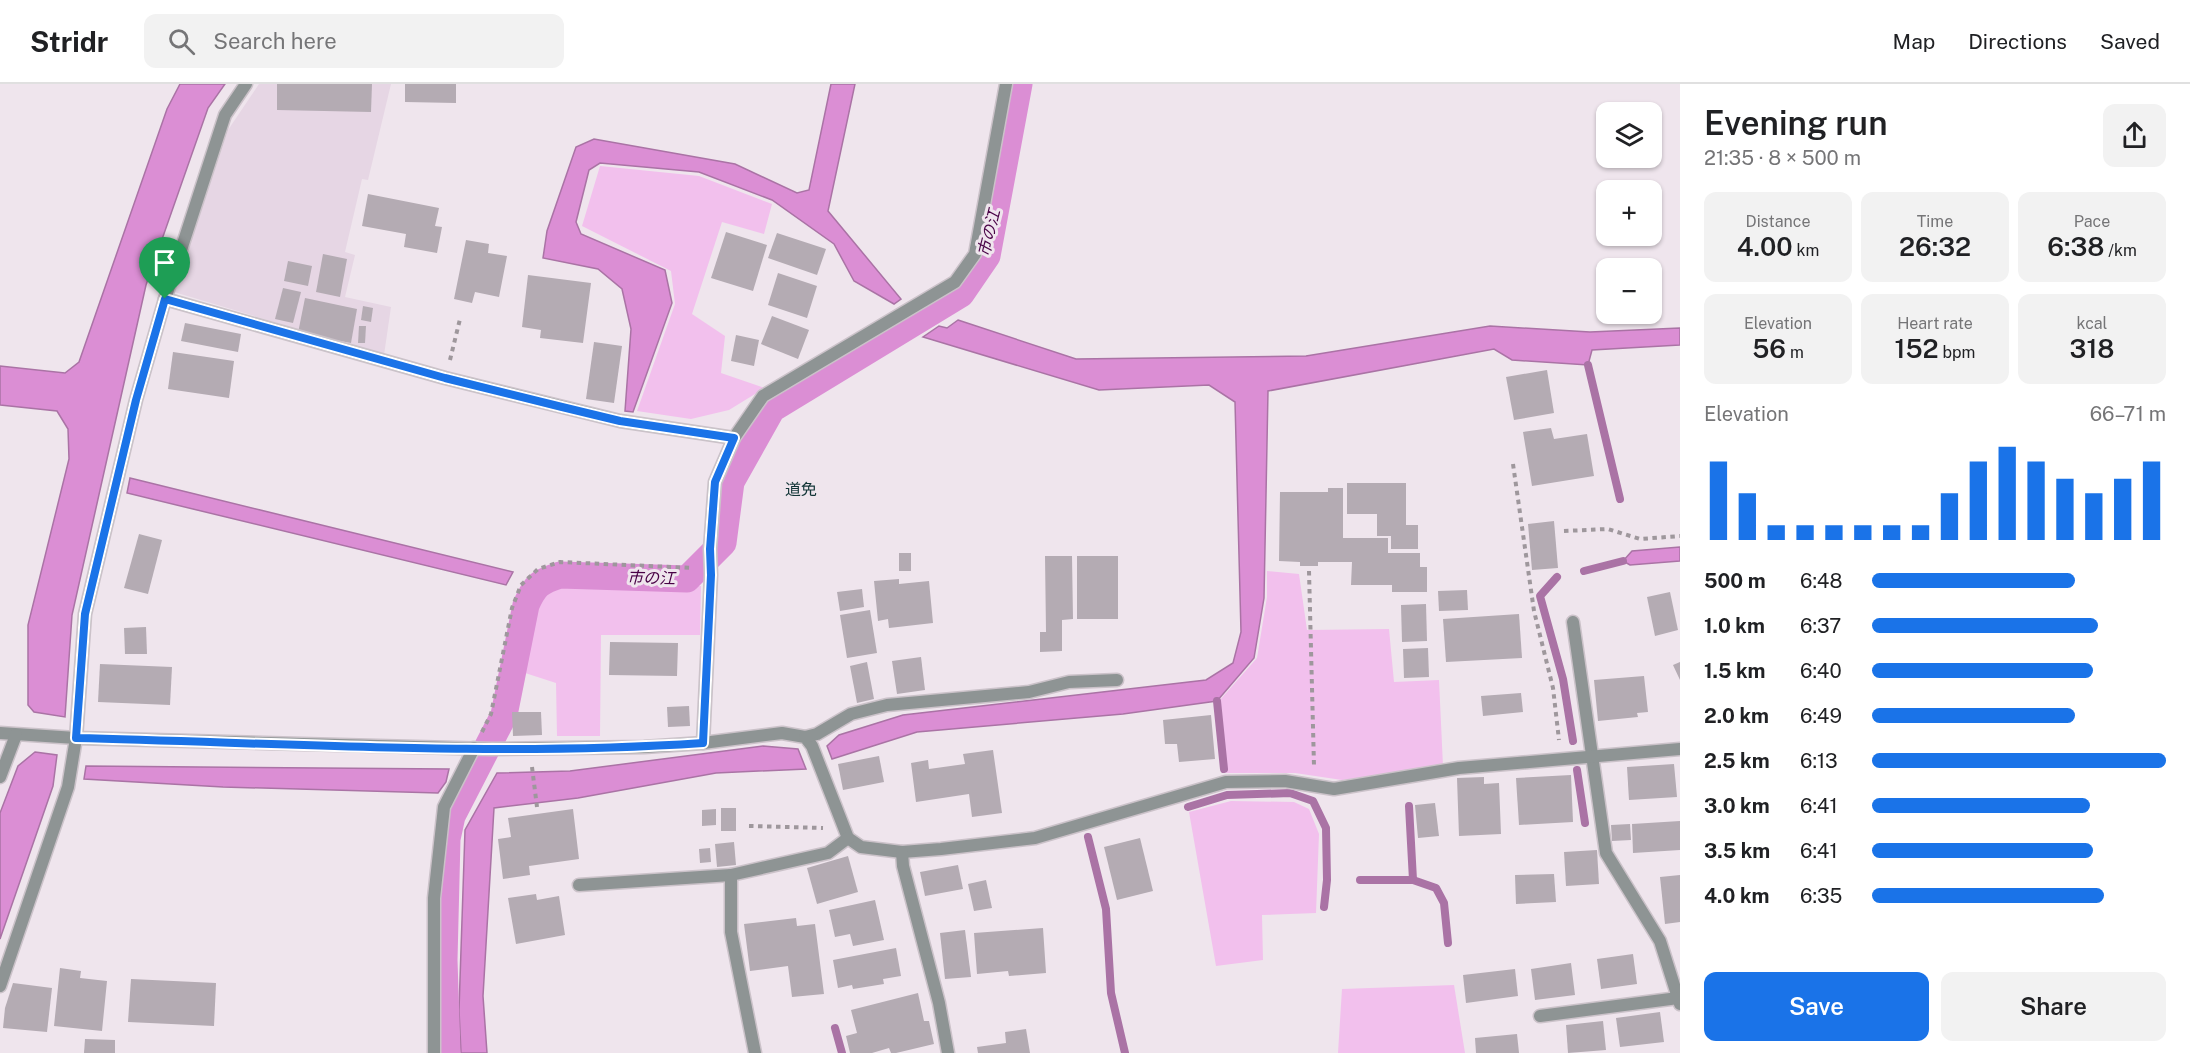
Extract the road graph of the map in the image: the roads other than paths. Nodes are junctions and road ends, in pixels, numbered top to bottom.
1 (246, 84) edge
2 (1006, 84) edge
3 (165, 299) junction
4 (734, 438) junction
5 (1573, 622) dead end
6 (1117, 680) dead end
7 (0, 733) edge
8 (16, 735) junction
9 (805, 737) junction
10 (76, 738) junction
11 (703, 743) junction
12 (474, 748) junction
13 (1680, 749) edge
14 (1592, 756) junction
15 (0, 777) edge
16 (847, 833) junction
17 (902, 852) junction
18 (732, 875) junction
19 (579, 885) dead end
20 (0, 986) edge
21 (1679, 1001) edge
22 (1540, 1016) dead end
23 (434, 1053) edge
24 (755, 1053) edge
25 (948, 1053) edge

1 - 3 street
2 - 4 street
3 - 4 street
3 - 10 street
4 - 11 street
5 - 14 street
6 - 9 street
7 - 8 street
8 - 10 street
8 - 15 street
9 - 11 street
9 - 16 street
10 - 12 street
10 - 20 street
11 - 12 street
12 - 23 street
13 - 14 street
14 - 17 street
14 - 21 street
16 - 17 street
16 - 18 street
17 - 25 street
18 - 19 street
18 - 24 street
21 - 22 street

